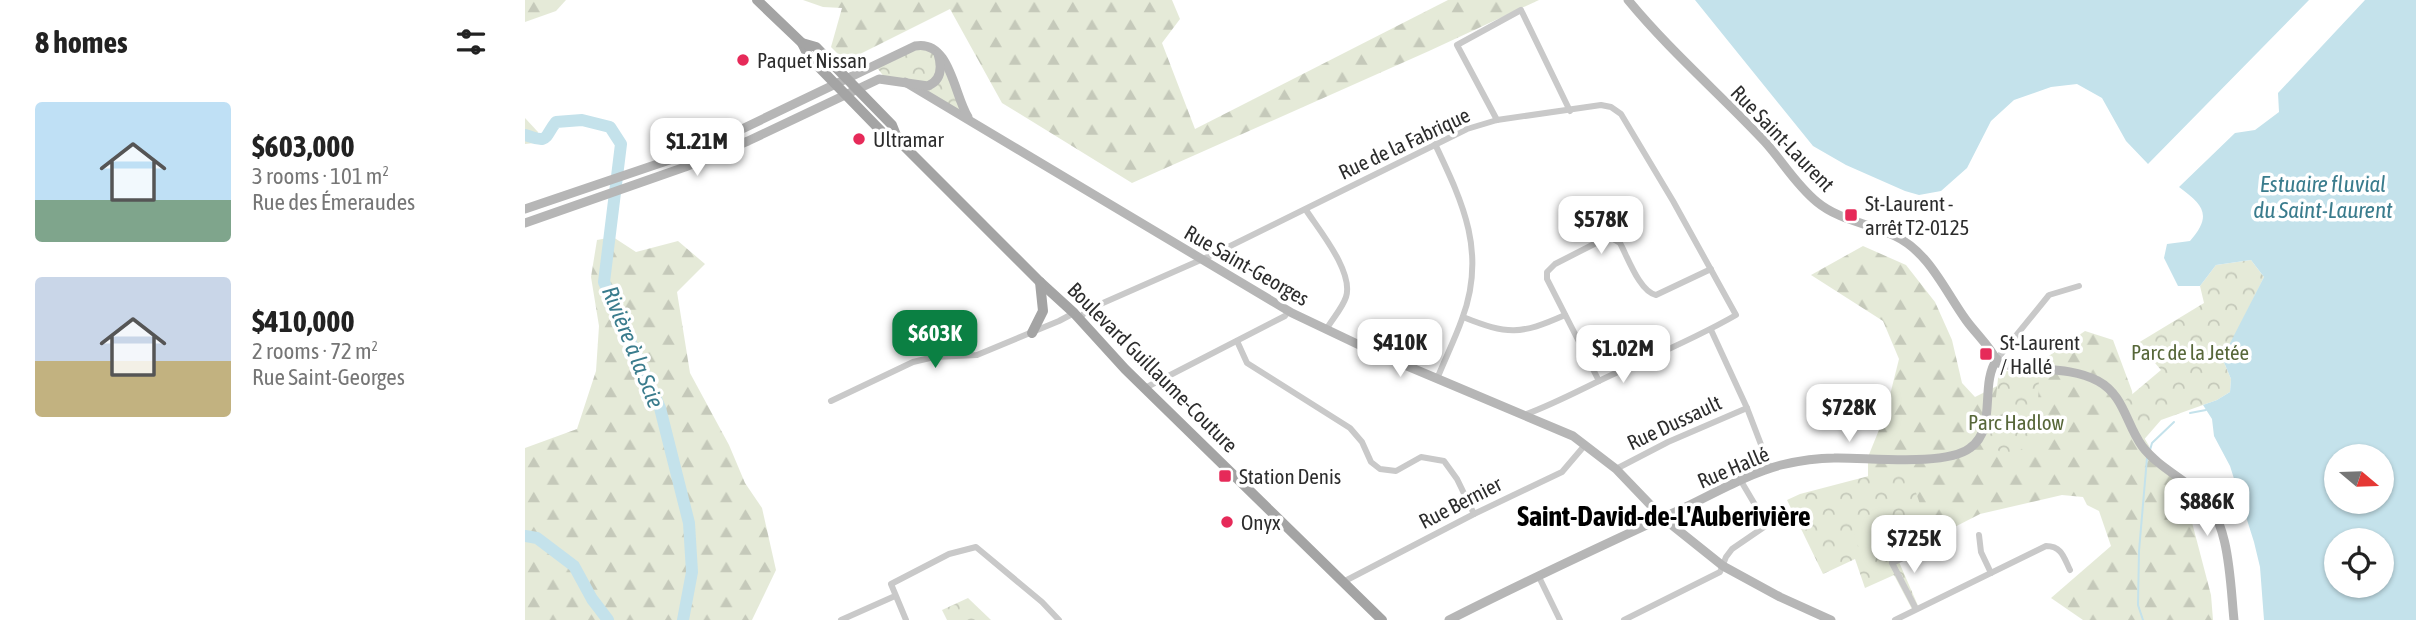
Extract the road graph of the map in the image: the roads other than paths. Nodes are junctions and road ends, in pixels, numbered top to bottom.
1 (757, 0) edge
2 (1628, 0) edge
3 (802, 43) junction
4 (938, 51) junction
5 (848, 79) junction
6 (905, 82) junction
7 (836, 85) junction
8 (857, 88) junction
9 (845, 94) junction
10 (1570, 111) junction
11 (1497, 120) junction
12 (971, 122) junction
13 (898, 140) junction
14 (1435, 144) junction
15 (525, 209) edge
16 (1306, 210) junction
17 (525, 223) edge
18 (1202, 260) junction
19 (1711, 269) junction
20 (1040, 282) junction
21 (2079, 286) dead end
22 (1289, 311) junction
23 (1565, 315) junction
24 (1077, 316) junction
25 (1463, 317) junction
26 (1326, 330) junction
27 (1711, 330) junction
28 (1032, 333) junction
29 (1237, 341) junction
30 (1997, 359) junction
31 (1437, 379) junction
32 (1599, 381) junction
33 (1145, 388) junction
34 (831, 401) dead end
35 (1747, 408) junction
36 (1524, 415) junction
37 (1585, 446) junction
38 (1770, 468) junction
39 (1616, 469) junction
40 (1741, 481) junction
41 (1474, 514) junction
42 (1663, 518) junction
43 (1979, 535) dead end
44 (1929, 546) dead end
45 (1723, 566) junction
46 (2070, 570) dead end
47 (1991, 573) junction
48 (1538, 575) junction
49 (1343, 582) junction
50 (895, 596) junction
51 (1916, 610) junction
52 (841, 620) edge
53 (906, 620) edge
54 (1059, 620) edge
55 (1382, 620) edge
56 (1449, 620) edge
57 (1560, 620) edge
58 (1624, 620) edge
59 (1831, 620) edge
60 (1895, 620) edge
61 (2234, 620) edge

1 - 3 main road, Boulevard Guillaume-Couture
2 - 30 street, Rue Saint-Laurent
3 - 5 main road, Boulevard Guillaume-Couture
3 - 7 main road, Boulevard Guillaume-Couture
4 - 5 street
4 - 6 street
4 - 12 street
5 - 7 street
5 - 8 main road, Boulevard Guillaume-Couture
6 - 8 street
6 - 12 street, Rue Saint-Georges
7 - 9 main road, Boulevard Guillaume-Couture
7 - 15 street
8 - 9 street
8 - 13 main road, Boulevard Guillaume-Couture
9 - 13 main road, Boulevard Guillaume-Couture
9 - 17 street
10 - 11 street, Rue de la Fabrique
10 - 11 street
10 - 19 street, Rue de la Fabrique
11 - 14 street, Rue de la Fabrique
12 - 18 street, Rue Saint-Georges
13 - 20 main road, Boulevard Guillaume-Couture
14 - 16 street, Rue de la Fabrique
14 - 25 street
16 - 18 street, Rue de la Fabrique
16 - 26 street
18 - 22 street, Rue Saint-Georges
18 - 24 street, Rue de la Fabrique
19 - 23 street
19 - 27 street, Rue de la Fabrique
20 - 24 main road, Boulevard Guillaume-Couture
20 - 28 main road
21 - 30 street, Rue Hallé
22 - 26 street, Rue Saint-Georges
22 - 29 street
23 - 25 street
23 - 32 street
24 - 28 street, Rue de la Fabrique
24 - 33 main road, Boulevard Guillaume-Couture
25 - 31 street
26 - 31 street, Rue Saint-Georges
27 - 32 street
27 - 35 street
28 - 34 street, Rue de la Fabrique
29 - 33 street
29 - 41 street
30 - 38 street, Rue Hallé
30 - 61 street
31 - 36 street, Rue Saint-Georges
32 - 36 street
33 - 49 main road, Boulevard Guillaume-Couture
35 - 38 street
35 - 39 street, Rue Dussault
36 - 37 street, Rue Saint-Georges
37 - 39 street, Rue Saint-Georges
37 - 41 street, Rue Bernier
38 - 40 street, Rue Hallé
39 - 42 street, Rue Saint-Georges
40 - 42 street, Rue Hallé
40 - 45 street
41 - 49 street, Rue Bernier
42 - 45 street, Rue Saint-Georges
42 - 48 street, Rue Hallé
43 - 47 street
44 - 51 street
45 - 58 street
45 - 59 street, Rue Saint-Georges
46 - 47 street
47 - 51 street
48 - 56 street, Rue Hallé
48 - 57 street
49 - 55 main road, Boulevard Guillaume-Couture
50 - 52 street
50 - 53 street
50 - 54 street
51 - 60 street

